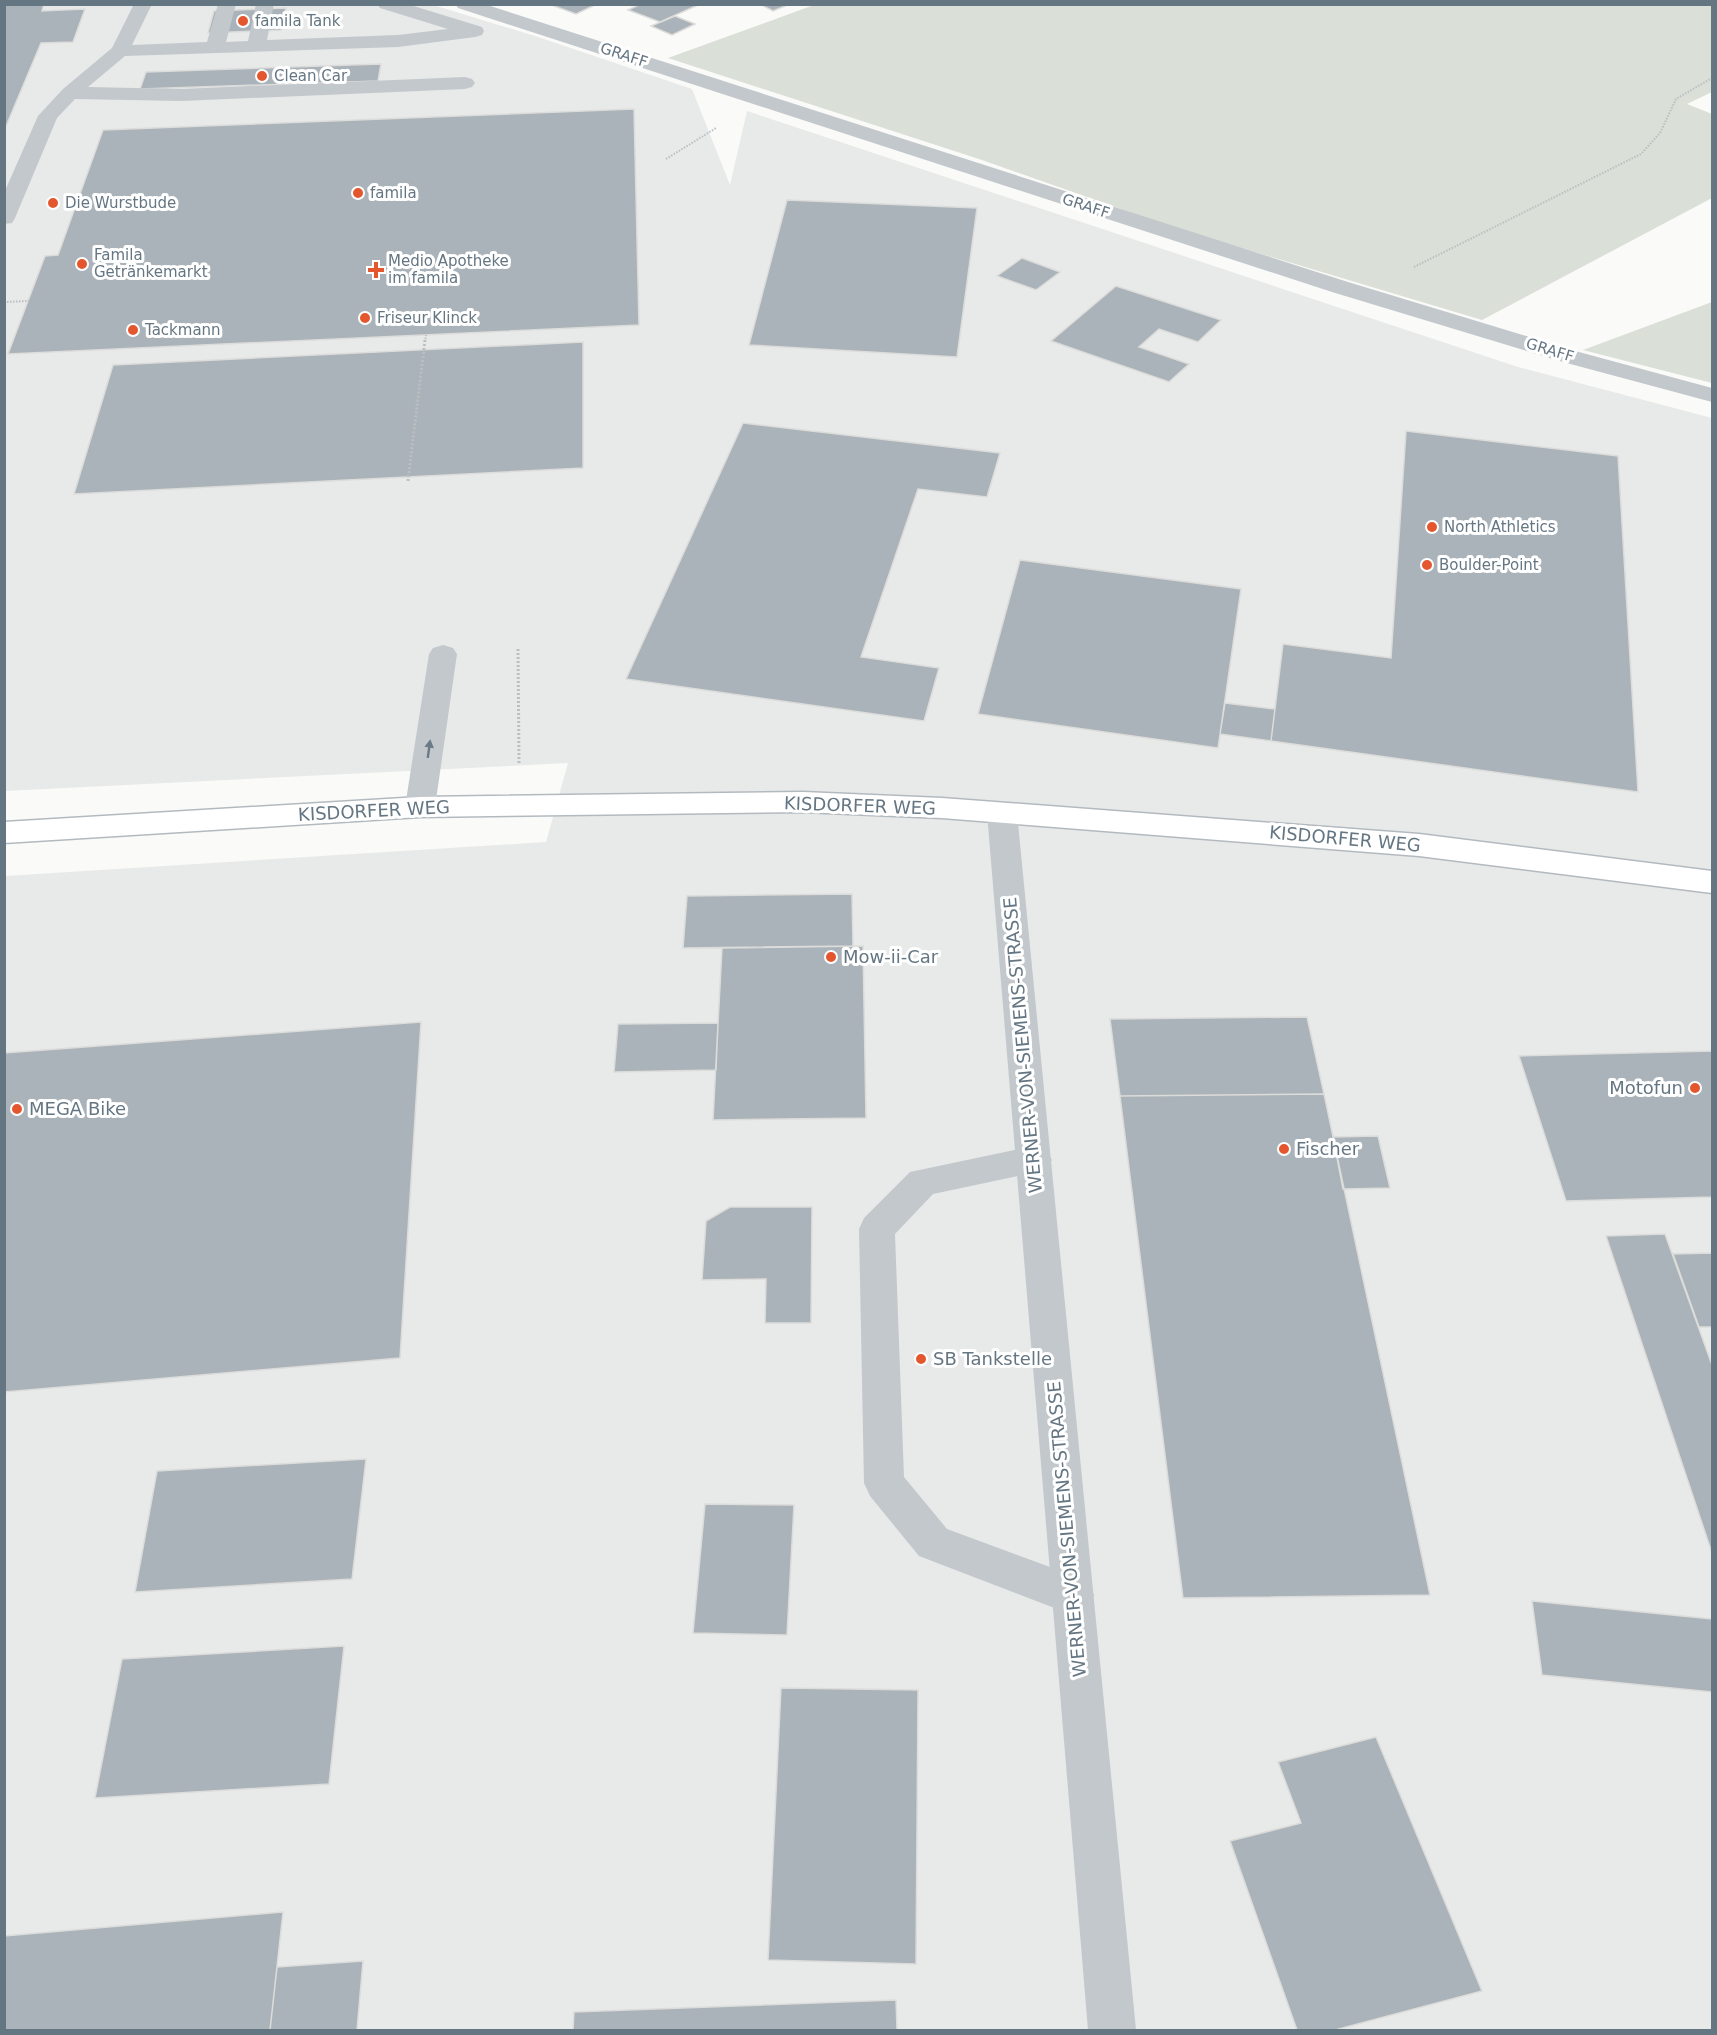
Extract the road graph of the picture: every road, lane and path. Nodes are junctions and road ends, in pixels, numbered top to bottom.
1 (227, 4) edge
2 (265, 4) edge
3 (386, 4) edge
4 (464, 4) edge
5 (139, 5) edge
6 (256, 46) junction
7 (215, 48) junction
8 (120, 51) junction
9 (1713, 78) edge
10 (465, 83) dead end
11 (70, 93) junction
12 (764, 100) junction
13 (666, 159) dead end
14 (4, 218) edge
15 (1370, 295) junction
16 (29, 301) dead end
17 (4, 302) edge
18 (426, 335) dead end
19 (1713, 394) edge
20 (408, 481) dead end
21 (518, 649) dead end
22 (443, 654) dead end
23 (520, 806) junction
24 (420, 807) junction
25 (1002, 813) junction
26 (4, 833) edge
27 (1713, 882) edge
28 (1034, 1160) junction
29 (1073, 1594) junction
30 (1112, 2031) edge

1 - 7 street
2 - 6 street
3 - 6 street
4 - 12 street, GRAFF
5 - 8 street
6 - 7 street
7 - 8 street
8 - 11 street
9 - 15 path
10 - 11 street
11 - 14 street
12 - 13 path
12 - 15 street, GRAFF
15 - 19 street, GRAFF
16 - 17 path
18 - 20 path
21 - 23 path
24 -> 22 street
23 - 24 street, KISDORFER WEG
23 - 25 street, KISDORFER WEG
24 - 26 street, KISDORFER WEG
25 - 27 street, KISDORFER WEG
25 - 28 street, WERNER-VON-SIEMENS-STRASSE
28 - 29 street, WERNER-VON-SIEMENS-STRASSE
28 - 29 street
29 - 30 street, WERNER-VON-SIEMENS-STRASSE

